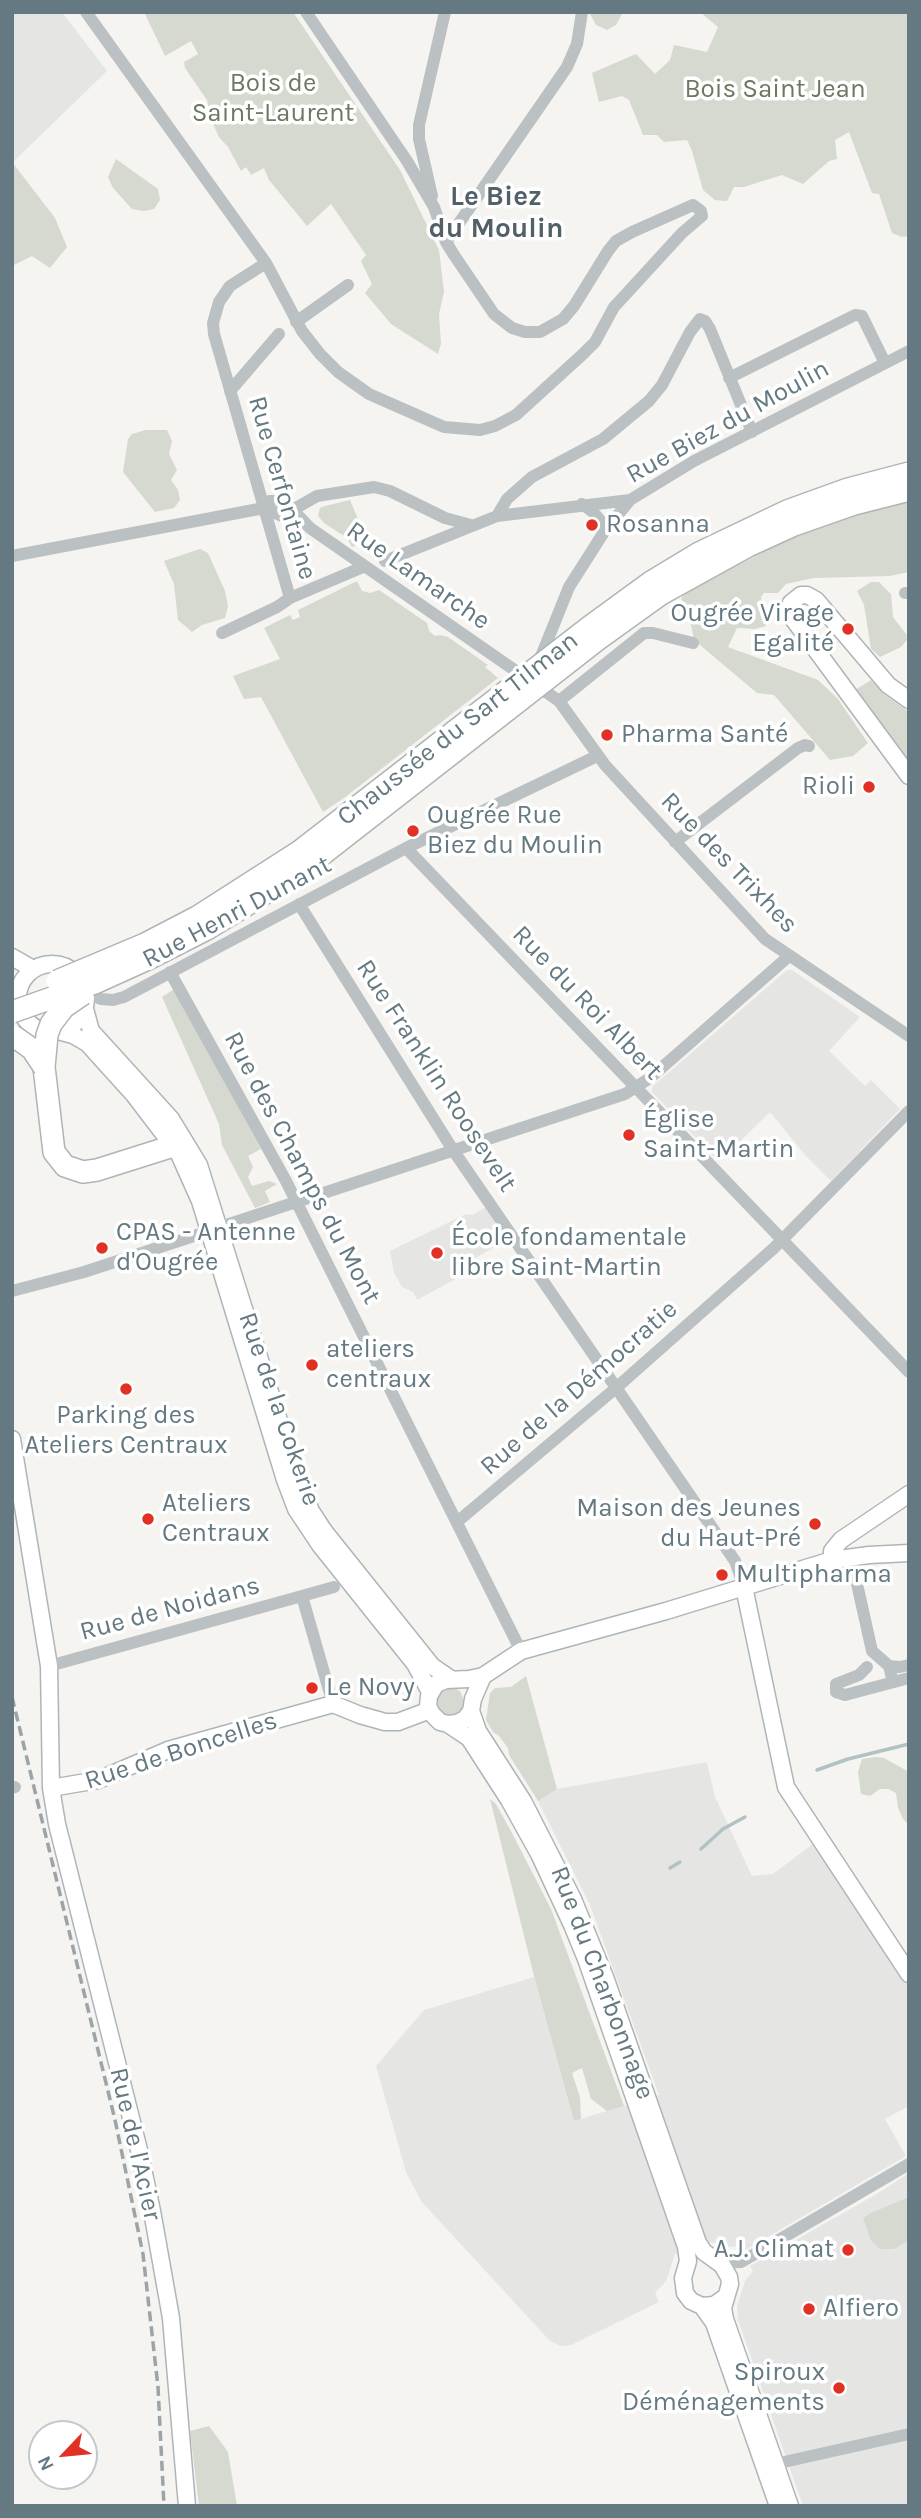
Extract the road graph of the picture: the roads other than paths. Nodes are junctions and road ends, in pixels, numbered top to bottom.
1 (86, 12) edge
2 (306, 12) edge
3 (445, 12) edge
4 (582, 12) edge
5 (434, 206) junction
6 (446, 242) junction
7 (266, 263) junction
8 (348, 285) dead end
9 (296, 322) junction
10 (279, 334) dead end
11 (909, 352) edge
12 (885, 363) junction
13 (729, 378) junction
14 (230, 391) junction
15 (752, 432) junction
16 (909, 473) edge
17 (909, 490) edge
18 (630, 500) junction
19 (582, 504) junction
20 (264, 508) junction
21 (292, 511) junction
22 (497, 516) junction
23 (472, 525) junction
24 (607, 528) junction
25 (12, 556) edge
26 (385, 561) dead end
27 (363, 566) junction
28 (656, 588) junction
29 (290, 598) junction
30 (222, 633) dead end
31 (693, 643) dead end
32 (522, 675) junction
33 (909, 700) edge
34 (559, 701) junction
35 (809, 746) dead end
36 (597, 756) junction
37 (909, 776) edge
38 (675, 842) junction
39 (406, 848) junction
40 (299, 904) junction
41 (789, 956) junction
42 (12, 957) edge
43 (33, 970) junction
44 (170, 972) junction
45 (15, 984) edge
46 (91, 986) junction
47 (85, 1009) junction
48 (12, 1012) edge
49 (33, 1026) junction
50 (58, 1031) junction
51 (12, 1035) edge
52 (909, 1036) edge
53 (12, 1042) edge
54 (44, 1067) junction
55 (636, 1088) junction
56 (909, 1111) edge
57 (173, 1146) junction
58 (453, 1150) junction
59 (296, 1202) junction
60 (214, 1229) junction
61 (782, 1240) junction
62 (12, 1291) edge
63 (909, 1372) edge
64 (616, 1388) junction
65 (12, 1439) edge
66 (909, 1494) edge
67 (457, 1522) junction
68 (909, 1553) edge
69 (851, 1557) junction
70 (832, 1560) junction
71 (334, 1587) dead end
72 (744, 1587) junction
73 (302, 1596) junction
74 (521, 1651) junction
75 (872, 1651) junction
76 (49, 1665) junction
77 (909, 1665) edge
78 (889, 1666) junction
79 (867, 1667) junction
80 (483, 1676) junction
81 (909, 1678) edge
82 (453, 1680) junction
83 (893, 1682) junction
84 (871, 1689) junction
85 (430, 1692) junction
86 (333, 1704) junction
87 (472, 1705) junction
88 (430, 1710) junction
89 (449, 1724) junction
90 (51, 1788) junction
91 (909, 1974) edge
92 (909, 2164) edge
93 (717, 2262) junction
94 (741, 2262) junction
95 (685, 2272) junction
96 (730, 2280) junction
97 (724, 2298) junction
98 (702, 2306) junction
99 (909, 2434) edge
100 (775, 2463) junction
101 (187, 2506) edge
102 (778, 2506) edge
103 (790, 2506) edge

1 - 7 street
2 - 5 street
3 - 5 street
4 - 6 street
5 - 6 street
6 - 9 street
7 - 9 street
7 - 14 street, Rue Cerfontaine
8 - 9 street
10 - 14 street, Rue Cerfontaine
11 - 12 street, Rue Biez du Moulin
12 - 13 street
12 - 15 street, Rue Biez du Moulin
13 - 15 street
13 - 22 street
14 - 20 street, Rue Cerfontaine
15 - 18 street, Rue Biez du Moulin
16 - 28 highway, Chaussée du Sart Tilman
17 - 28 highway, Chaussée du Sart Tilman
18 - 19 street
18 - 24 street, Rue Biez du Moulin
19 - 22 street
19 - 24 street
20 - 21 street
20 - 25 street
20 - 29 street, Rue Cerfontaine
21 - 23 street
21 - 27 street, Rue Lamarche
22 - 23 street
23 - 26 street
24 - 32 street, Rue Biez du Moulin
27 - 29 street
27 - 32 street, Rue Lamarche
28 - 45 highway, Chaussée du Sart Tilman, bridge
28 - 46 highway, Chaussée du Sart Tilman, bridge
29 - 30 street
31 - 34 street
32 - 34 street
33 - 37 main road
34 - 36 street
35 - 38 street
36 - 38 street, Rue des Trixhes
36 - 39 street, Rue Henri Dunant
38 - 41 street, Rue des Trixhes
39 - 40 street, Rue Henri Dunant
39 - 55 street, Rue du Roi Albert
40 - 44 street, Rue Henri Dunant
40 - 58 street, Rue Franklin Roosevelt
41 - 52 street, Rue des Trixhes
41 - 55 street
42 - 43 main road
43 - 45 main road
43 - 46 main road
44 - 46 street, Rue Henri Dunant
44 - 59 street, Rue des Champs du Mont
45 - 49 main road
46 - 47 main road
46 - 48 highway, Chaussée du Sart Tilman, bridge
46 - 54 highway, bridge
47 - 50 main road
47 - 60 main road, Rue de la Cokerie
49 - 50 main road, Rue de la Cokerie
49 - 53 main road
50 - 57 main road, Rue de la Cokerie
51 - 54 highway, bridge
54 - 57 highway
55 - 58 street
55 - 61 street, Rue du Roi Albert
56 - 61 street, Rue de la Démocratie
57 - 60 main road, Rue de la Cokerie
58 - 59 street
58 - 64 street, Rue Franklin Roosevelt
59 - 60 street
59 - 67 street, Rue des Champs du Mont
60 - 62 street
60 - 82 main road, Rue de la Cokerie
60 - 85 main road, Rue de la Cokerie
61 - 63 street, Rue du Roi Albert
61 - 64 street, Rue de la Démocratie
64 - 67 street, Rue de la Démocratie
64 - 72 street, Rue Franklin Roosevelt
65 - 76 main road, Rue de l'Acier
66 - 70 main road
67 - 74 street, Rue des Champs du Mont
68 - 69 main road
69 - 70 main road
69 - 75 street
70 - 72 main road
71 - 73 street, Rue de Noidans
72 - 74 main road
72 - 91 main road
73 - 76 street, Rue de Noidans
73 - 86 street, Rue de Noidans
74 - 80 main road
75 - 78 street
75 - 79 street
76 - 90 main road, Rue de l'Acier
77 - 78 street
78 - 83 street
79 - 84 street
79 - 84 street
80 - 82 main road
80 - 87 main road
81 - 83 street
82 - 85 main road
82 - 87 main road
83 - 84 street
85 - 88 main road
86 - 88 main road
86 - 90 main road, Rue de Boncelles
87 - 89 main road
87 - 93 main road, Rue du Charbonnage
88 - 89 main road
89 - 95 main road, Rue du Charbonnage
90 - 101 main road, Rue de l'Acier
92 - 94 street
93 - 94 street
93 - 95 main road
93 - 96 main road, Rue du Charbonnage
94 - 96 street
95 - 98 main road, Rue du Charbonnage
96 - 97 main road
97 - 98 main road
97 - 100 main road
98 - 102 main road, Rue du Charbonnage
99 - 100 street
100 - 103 main road

